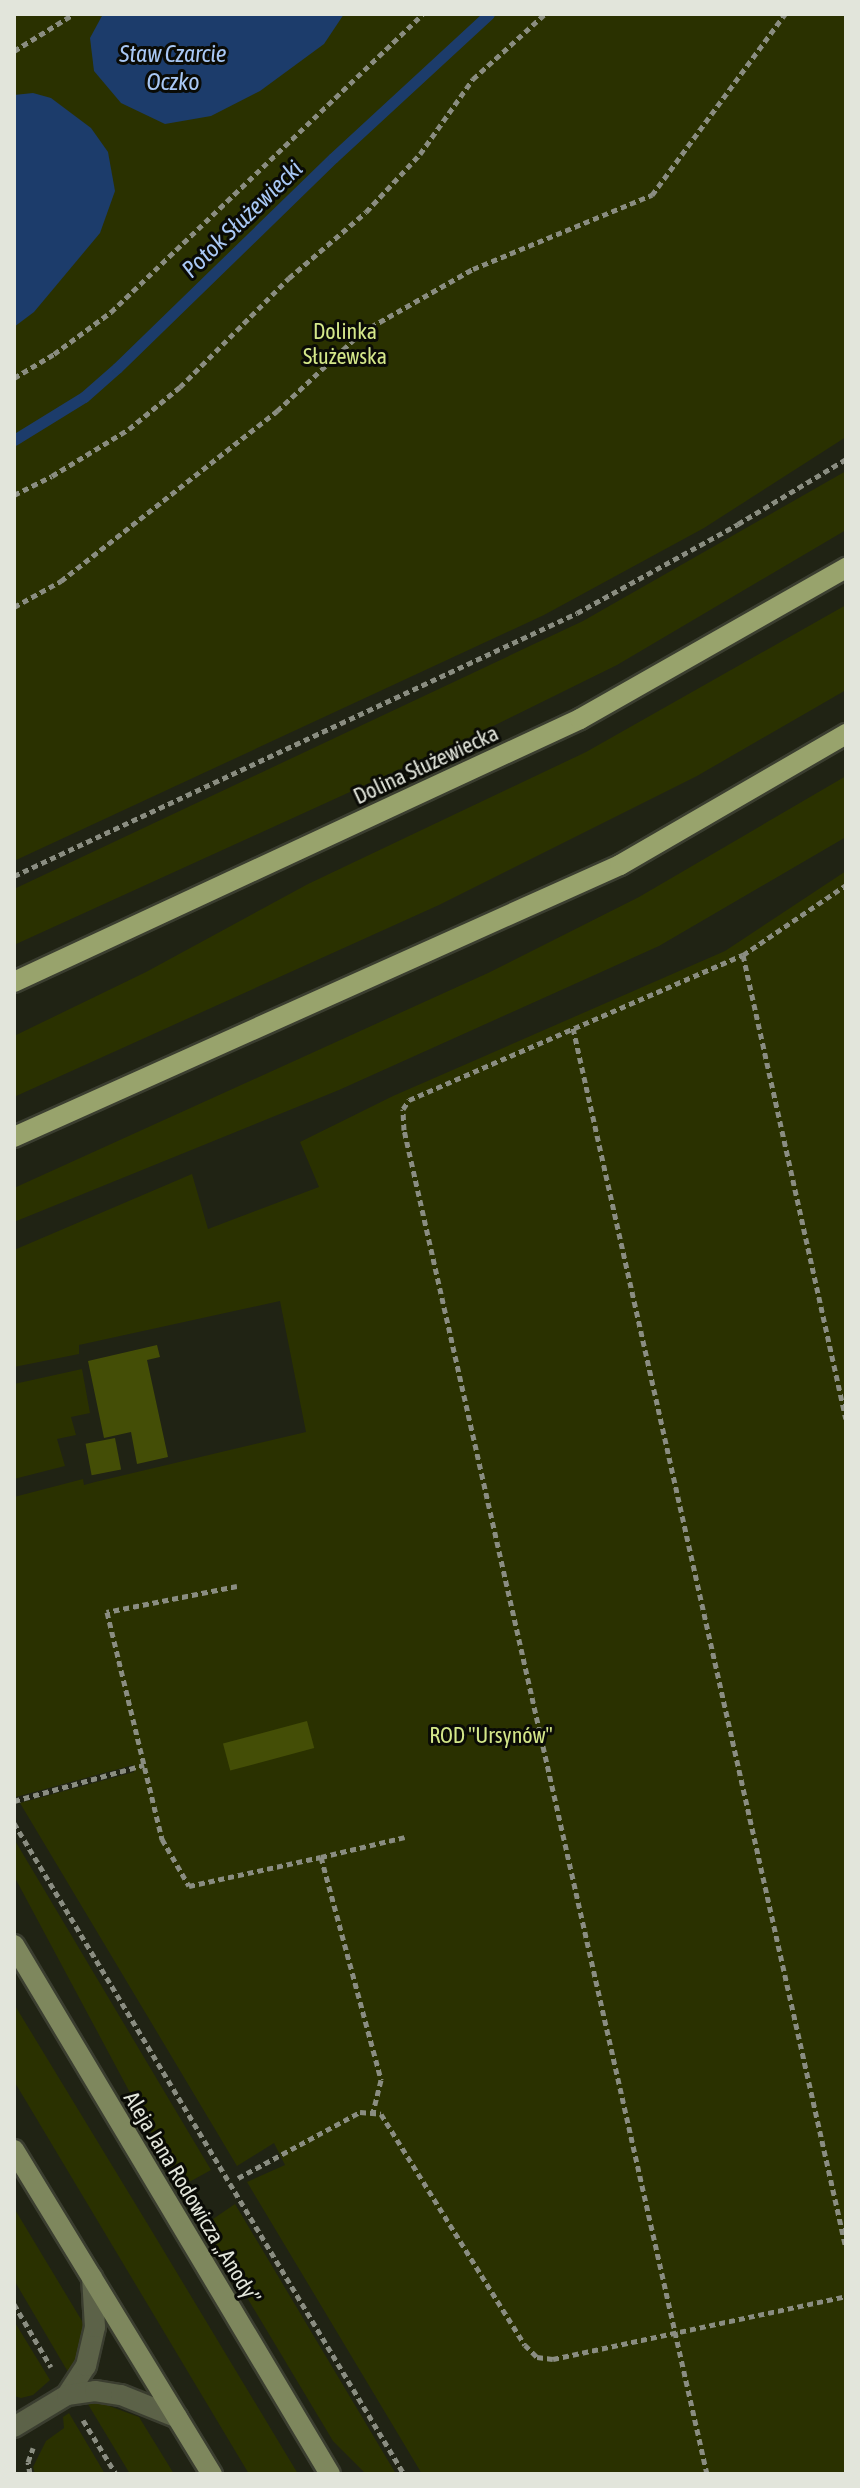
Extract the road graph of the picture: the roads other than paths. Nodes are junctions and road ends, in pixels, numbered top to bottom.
1 (846, 568) edge
2 (846, 734) edge
3 (14, 982) edge
4 (14, 1137) edge
5 (14, 1945) edge
6 (14, 2150) edge
7 (92, 2277) junction
8 (67, 2395) junction
9 (178, 2418) junction
10 (14, 2427) edge
11 (212, 2474) edge
12 (330, 2474) edge

1 - 3 main road, Dolina Służewiecka
2 - 4 main road
5 - 12 main road, Aleja Jana Rodowicza „Anody”
6 - 7 main road
7 - 8 street
7 - 9 main road
8 - 9 street
8 - 10 street
9 - 11 main road

